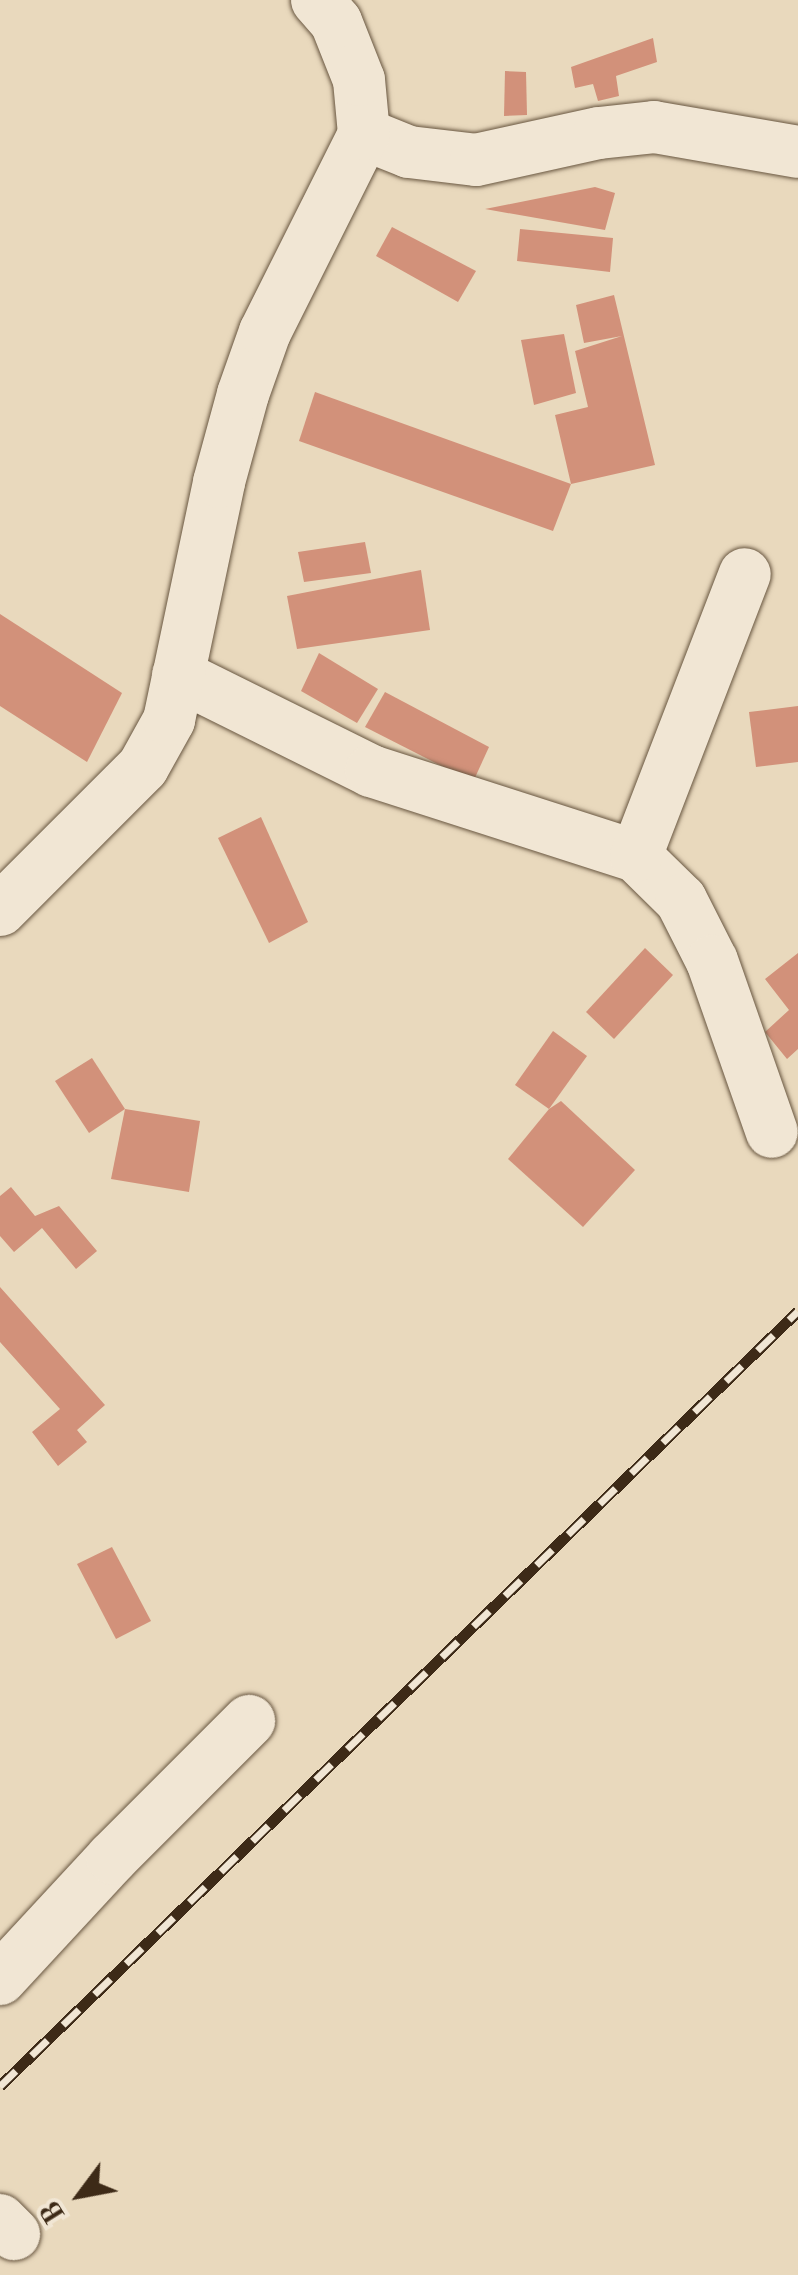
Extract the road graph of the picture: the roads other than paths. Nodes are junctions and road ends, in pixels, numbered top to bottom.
1 (317, 0) edge
2 (364, 134) junction
3 (798, 152) edge
4 (745, 574) dead end
5 (178, 675) junction
6 (636, 856) junction
7 (0, 910) edge
8 (772, 1132) dead end
9 (249, 1722) dead end
10 (0, 1978) edge

1 - 2 street
2 - 3 street
2 - 5 street
4 - 6 street
5 - 6 street
5 - 7 street
6 - 8 street
9 - 10 street

